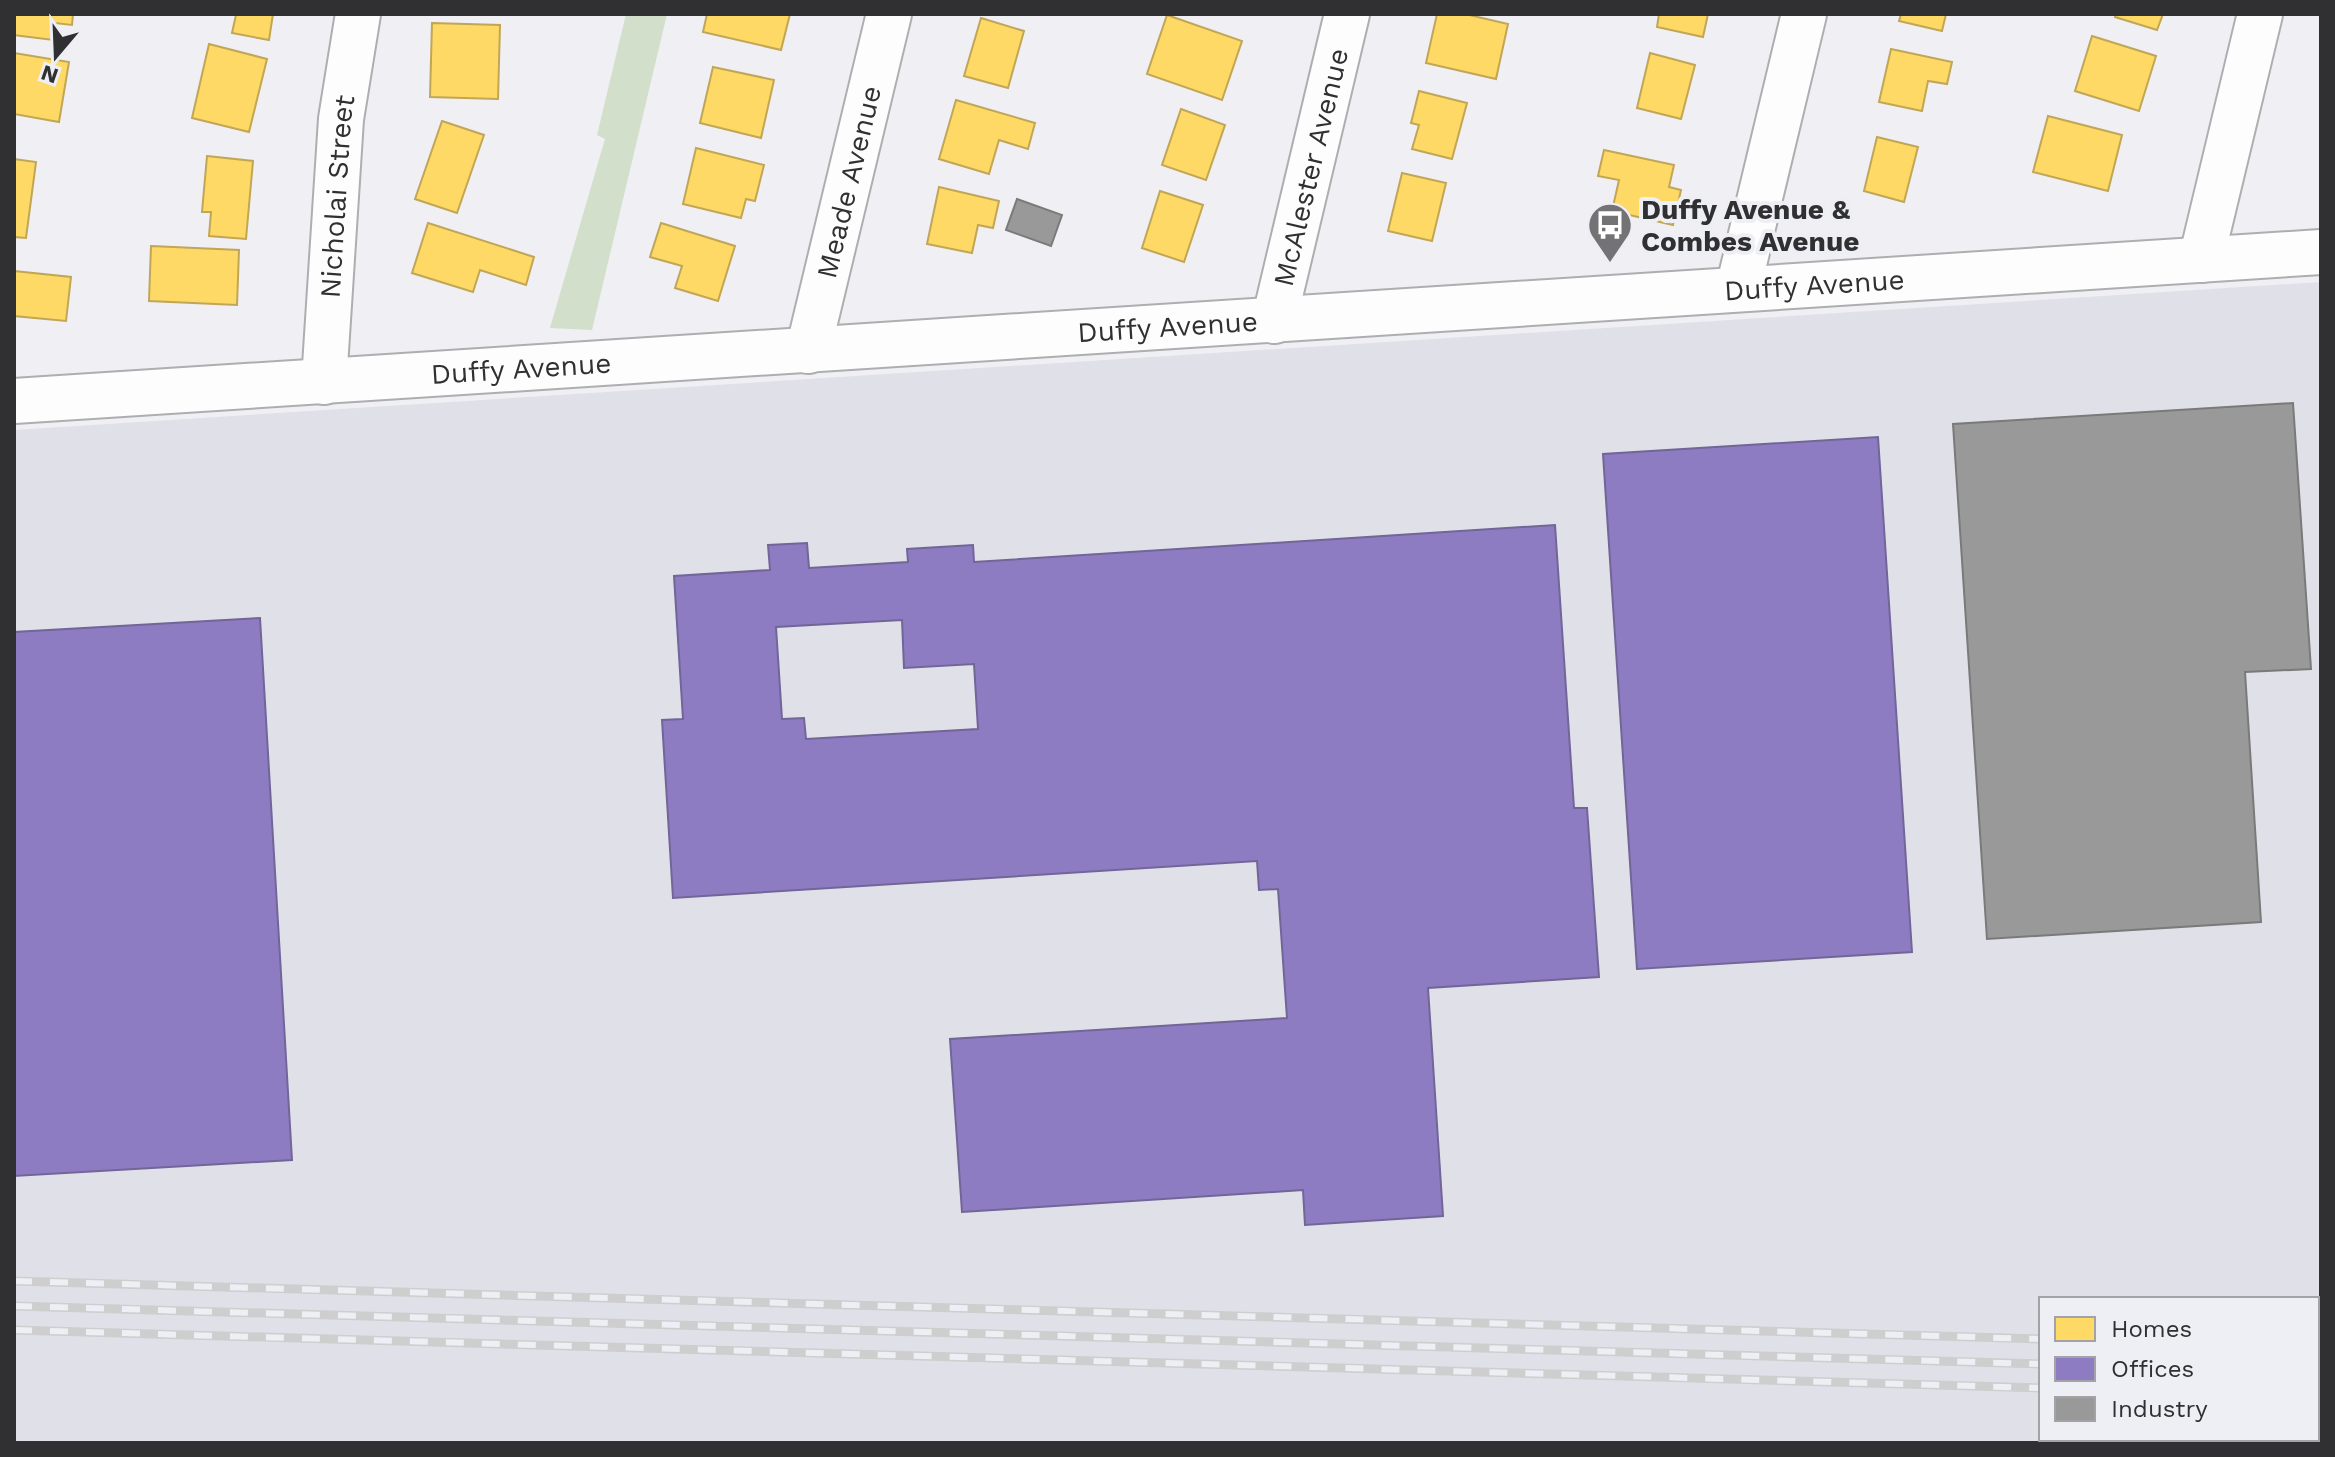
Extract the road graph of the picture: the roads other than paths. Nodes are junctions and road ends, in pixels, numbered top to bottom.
1 (358, 14) edge
2 (889, 14) edge
3 (1347, 14) edge
4 (1804, 14) edge
5 (2260, 14) edge
6 (2321, 252) edge
7 (2201, 260) junction
8 (1738, 289) junction
9 (1274, 321) junction
10 (808, 351) junction
11 (324, 382) junction
12 (14, 401) edge

1 - 11 street, Nicholai Street
2 - 10 street, Meade Avenue
3 - 9 street, McAlester Avenue
4 - 8 street
5 - 7 street
6 - 7 street, Duffy Avenue
7 - 8 street, Duffy Avenue
8 - 9 street, Duffy Avenue
9 - 10 street, Duffy Avenue
10 - 11 street, Duffy Avenue
11 - 12 street, Duffy Avenue

